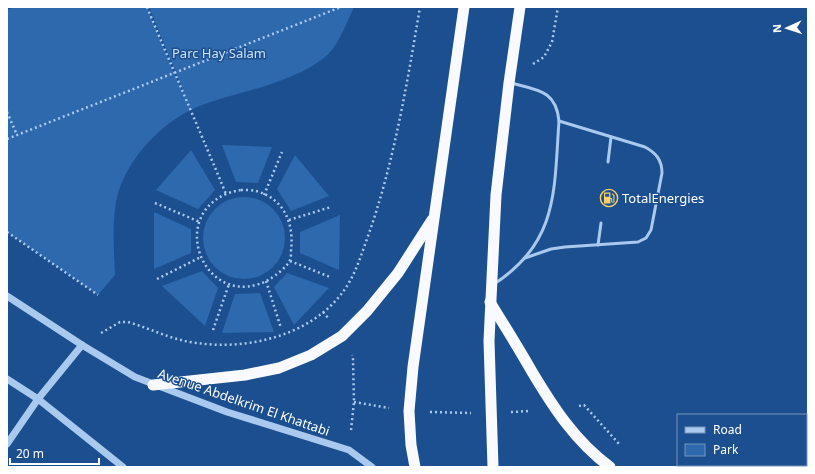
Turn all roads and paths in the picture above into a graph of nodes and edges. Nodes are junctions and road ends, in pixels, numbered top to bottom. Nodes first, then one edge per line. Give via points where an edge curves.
1 (147, 7) edge
2 (341, 7) edge
3 (420, 7) edge
4 (464, 7) edge
5 (520, 7) edge
6 (558, 7) edge
7 (174, 72) junction
8 (510, 78) junction
9 (7, 112) edge
10 (559, 121) junction
11 (17, 135) junction
12 (611, 137) junction
13 (7, 139) edge
14 (282, 152) dead end
15 (608, 162) dead end
16 (226, 194) junction
17 (264, 195) junction
18 (155, 203) dead end
19 (331, 207) dead end
20 (435, 216) junction
21 (289, 220) junction
22 (200, 222) junction
23 (601, 223) dead end
24 (7, 232) edge
25 (598, 245) junction
26 (201, 257) junction
27 (525, 258) junction
28 (290, 261) junction
29 (330, 278) dead end
30 (157, 279) dead end
31 (266, 281) junction
32 (229, 284) junction
33 (491, 286) junction
34 (98, 295) dead end
35 (7, 296) edge
36 (490, 302) junction
37 (323, 312) junction
38 (282, 328) dead end
39 (213, 330) dead end
40 (342, 336) junction
41 (82, 345) junction
42 (7, 379) edge
43 (154, 385) junction
44 (38, 399) junction
45 (7, 444) edge
46 (349, 450) junction
47 (124, 467) edge
48 (372, 467) edge
49 (415, 467) edge
50 (493, 467) edge
51 (610, 467) edge

1 - 7 path
2 - 7 path
3 - 37 path via 401,109 378,208 355,274 338,298
4 - 20 highway
5 - 8 highway
6 - 8 path via 552,42 544,57
7 - 11 path
7 - 16 path
8 - 10 lane via 546,94 553,100 558,110
8 - 33 highway via 496,195
9 - 11 path
10 - 12 lane
10 - 27 lane via 553,198 538,240
11 - 13 path
12 - 15 lane
12 - 25 lane via 651,150 660,160 662,173 652,230 646,238 634,243
14 - 17 path
16 - 17 path via 241,190 256,191
16 - 22 path via 212,202
17 - 21 path via 282,207
18 - 22 path
19 - 21 path
20 - 40 highway via 398,273 367,312
20 - 49 highway via 412,366 409,411
21 - 28 path via 292,235
22 - 26 path via 197,248
23 - 25 lane
24 - 34 path
25 - 27 lane via 551,248
26 - 30 path
26 - 32 path via 214,276
27 - 33 lane via 510,274
28 - 29 path
28 - 31 path
31 - 32 path via 245,286
31 - 38 path
32 - 39 path
33 - 36 highway
35 - 41 street, Avenue Abdelkrim El Khattabi
36 - 50 highway
36 - 51 highway via 555,409 574,434
37 - 40 path
37 - 41 path via 288,333 248,343 197,344 176,340 128,322 120,322
40 - 43 highway via 311,355 279,368 245,375
40 - 46 path via 353,358 354,402
41 - 43 street, Avenue Abdelkrim El Khattabi
41 - 44 street
42 - 44 street
43 - 46 street, Avenue Abdelkrim El Khattabi via 227,412
44 - 45 street
44 - 47 street
46 - 48 street, Avenue Abdelkrim El Khattabi

